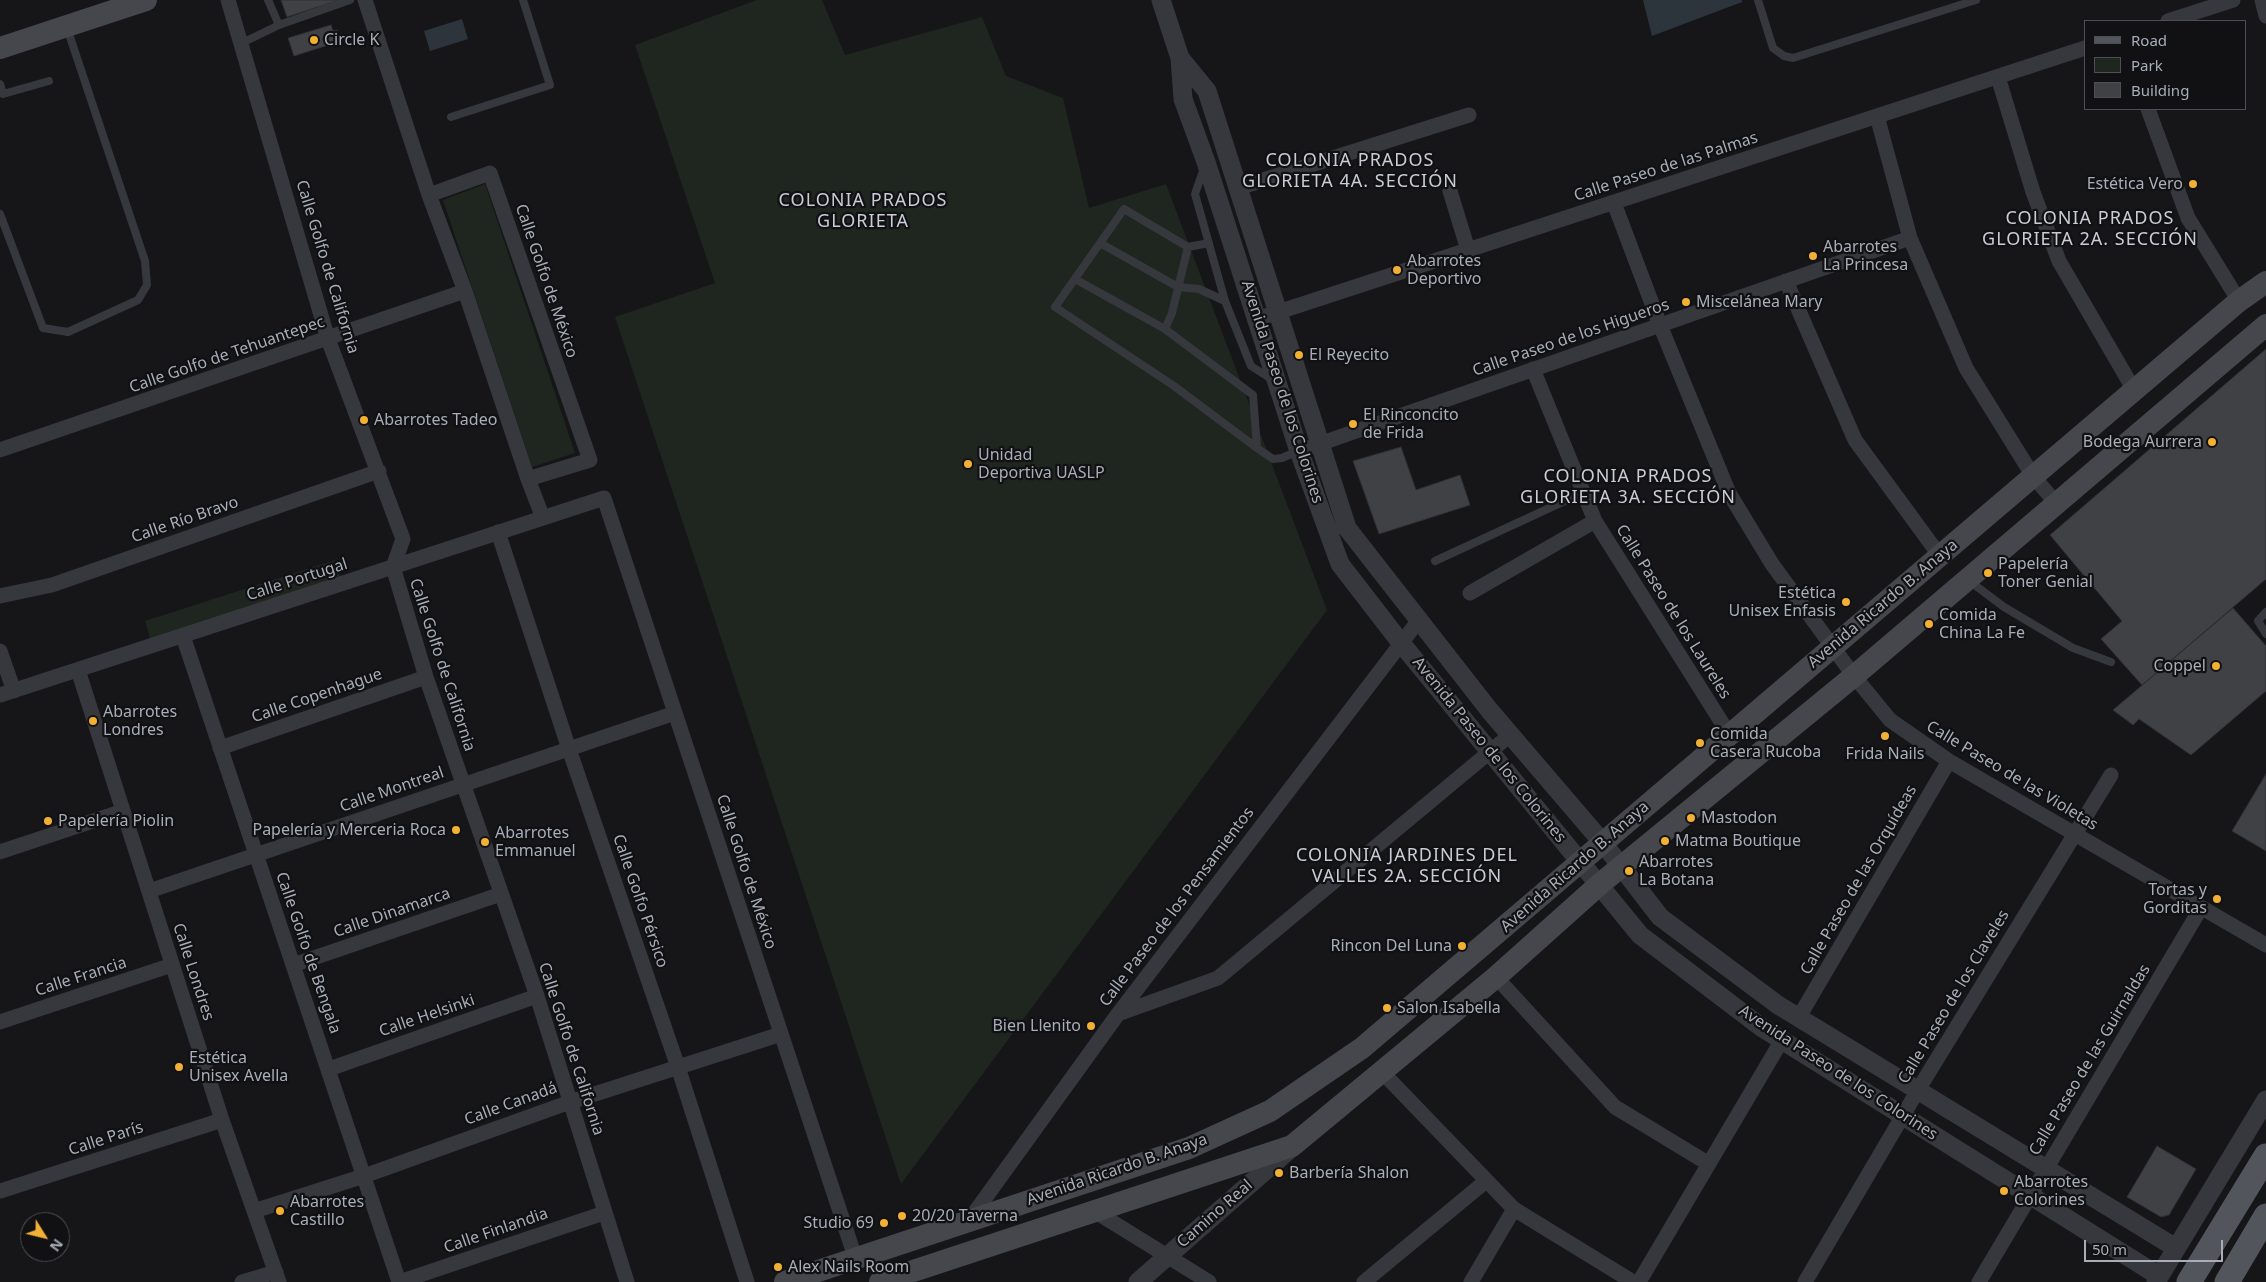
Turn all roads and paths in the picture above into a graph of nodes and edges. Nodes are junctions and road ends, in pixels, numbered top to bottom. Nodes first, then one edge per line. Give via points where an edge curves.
1 (146, 0) edge
2 (228, 0) edge
3 (268, 0) edge
4 (350, 0) edge
5 (365, 0) edge
6 (524, 0) edge
7 (1161, 0) edge
8 (1758, 0) edge
9 (1976, 0) edge
10 (2233, 0) edge
11 (2262, 0) edge
12 (2266, 16) edge
13 (2171, 20) edge
14 (279, 25) junction
15 (66, 26) junction
16 (242, 43) junction
17 (0, 48) edge
18 (2084, 48) edge
19 (1180, 58) junction
20 (1998, 77) junction
21 (49, 82) dead end
22 (0, 84) edge
23 (1207, 91) junction
24 (1184, 99) junction
25 (2148, 110) edge
26 (1469, 115) dead end
27 (1877, 116) junction
28 (451, 117) dead end
29 (1217, 124) junction
30 (1196, 131) junction
31 (1206, 162) junction
32 (1238, 188) junction
33 (1450, 190) dead end
34 (429, 195) junction
35 (1614, 202) junction
36 (0, 214) edge
37 (1910, 238) junction
38 (1100, 243) junction
39 (1209, 243) junction
40 (1188, 247) junction
41 (1468, 250) junction
42 (1074, 279) junction
43 (1786, 281) junction
44 (2266, 282) edge
45 (1178, 287) junction
46 (465, 291) junction
47 (1225, 301) junction
48 (2239, 301) junction
49 (1279, 312) junction
50 (1257, 319) junction
51 (1660, 325) junction
52 (2266, 325) edge
53 (1165, 329) junction
54 (328, 339) junction
55 (1532, 369) junction
56 (1276, 382) junction
57 (2134, 390) junction
58 (1320, 444) junction
59 (1257, 448) junction
60 (0, 450) edge
61 (1299, 451) junction
62 (379, 471) junction
63 (2033, 476) junction
64 (528, 479) junction
65 (1582, 493) junction
66 (604, 498) joint
67 (2056, 504) junction
68 (543, 518) junction
69 (1595, 521) junction
70 (498, 532) junction
71 (1940, 556) junction
72 (1435, 561) dead end
73 (393, 567) junction
74 (1967, 579) junction
75 (1470, 593) dead end
76 (0, 596) edge
77 (2266, 612) edge
78 (1419, 620) junction
79 (2266, 634) edge
80 (183, 636) junction
81 (1401, 643) junction
82 (1833, 647) junction
83 (0, 651) edge
84 (2111, 662) dead end
85 (78, 670) junction
86 (1854, 676) junction
87 (426, 677) junction
88 (7, 693) edge
89 (675, 713) junction
90 (1729, 734) junction
91 (1510, 735) junction
92 (220, 748) junction
93 (569, 749) junction
94 (1489, 752) junction
95 (1949, 761) junction
96 (2111, 775) dead end
97 (464, 785) junction
98 (123, 811) junction
99 (2074, 834) junction
100 (1602, 843) junction
101 (0, 852) edge
102 (256, 855) junction
103 (1580, 862) junction
104 (1620, 867) junction
105 (1600, 884) junction
106 (149, 891) junction
107 (501, 894) junction
108 (2201, 908) junction
109 (2266, 945) edge
110 (172, 965) junction
111 (293, 965) junction
112 (1496, 977) junction
113 (537, 996) junction
114 (1118, 1014) junction
115 (1799, 1017) junction
116 (0, 1022) edge
117 (781, 1034) junction
118 (1782, 1040) junction
119 (678, 1067) junction
120 (329, 1068) junction
121 (1383, 1072) junction
122 (1918, 1090) junction
123 (2266, 1100) edge
124 (570, 1102) junction
125 (1903, 1116) junction
126 (222, 1120) junction
127 (1292, 1146) junction
128 (2266, 1156) edge
129 (1709, 1164) junction
130 (2046, 1169) junction
131 (364, 1176) junction
132 (1486, 1181) junction
133 (0, 1191) edge
134 (2031, 1195) junction
135 (1514, 1209) junction
136 (254, 1211) junction
137 (1096, 1212) junction
138 (604, 1213) junction
139 (2266, 1216) edge
140 (970, 1219) junction
141 (2176, 1248) junction
142 (1167, 1256) junction
143 (855, 1257) junction
144 (277, 1277) edge
145 (2157, 1279) edge
146 (242, 1282) edge
147 (399, 1282) edge
148 (627, 1282) edge
149 (747, 1282) edge
150 (786, 1282) edge
151 (880, 1282) edge
152 (1138, 1282) edge
153 (1209, 1282) edge
154 (1364, 1282) edge
155 (1471, 1282) edge
156 (1633, 1282) edge
157 (1639, 1282) edge
158 (1805, 1282) edge
159 (1978, 1282) edge
160 (2190, 1282) edge
161 (2227, 1282) edge

1 - 15 main road
2 - 16 street, Calle Golfo de California
3 - 14 lane
4 - 14 lane
5 - 34 street
6 - 28 lane via 550,85
7 - 19 street, Avenida Paseo de los Colorines
8 - 9 lane via 1773,48 1793,58
10 - 13 street
11 - 12 street
14 - 16 lane
15 - 17 main road
15 - 36 lane via 145,261 147,285 138,300 68,332 43,328
16 - 54 street, Calle Golfo de California
18 - 20 street, Calle Paseo de las Palmas
19 - 23 street, Avenida Paseo de los Colorines
19 - 24 street, Avenida Paseo de los Colorines
20 - 27 street, Calle Paseo de las Palmas
20 - 57 street via 2033,192 2059,261
21 - 22 lane via 3,94
23 - 24 street
23 - 29 street, Avenida Paseo de los Colorines
24 - 30 street, Avenida Paseo de los Colorines
25 - 48 street via 2188,218
26 - 32 street
27 - 35 street, Calle Paseo de las Palmas
27 - 37 street
29 - 30 street
29 - 32 street, Avenida Paseo de los Colorines
30 - 31 street, Avenida Paseo de los Colorines
31 - 39 lane via 1196,194
31 - 50 street, Avenida Paseo de los Colorines
32 - 49 street, Avenida Paseo de los Colorines
33 - 41 street
34 - 46 street
34 - 64 street, Calle Golfo de México via 490,173 590,460
35 - 41 street, Calle Paseo de las Palmas
35 - 51 street, Calle Paseo de las Violetas
37 - 43 street, Calle Paseo de los Higueros
37 - 63 street via 1966,368
38 - 40 lane via 1124,209
38 - 42 lane
38 - 45 lane
39 - 40 lane
39 - 47 lane
40 - 45 lane
41 - 49 street, Calle Paseo de las Palmas
42 - 53 lane
42 - 59 lane via 1055,307 1174,386
43 - 51 street, Calle Paseo de los Higueros
43 - 71 street via 1855,440
44 - 48 main road, Avenida Ricardo B. Anaya
45 - 47 lane via 1199,289
45 - 53 lane
46 - 54 street, Calle Golfo de Tehuantepec
46 - 64 street
47 - 56 lane via 1251,366
48 - 57 main road, Avenida Ricardo B. Anaya
49 - 50 street, Calle Paseo de las Palmas
49 - 58 street, Avenida Paseo de los Colorines
50 - 56 street, Avenida Paseo de los Colorines
51 - 55 street, Calle Paseo de los Higueros
51 - 82 street, Calle Paseo de las Violetas via 1729,493 1772,564
52 - 67 main road, Avenida Ricardo B. Anaya
53 - 59 lane via 1253,395
54 - 60 street, Calle Golfo de Tehuantepec
54 - 62 street, Calle Golfo de California
55 - 58 street, Calle Paseo de los Higueros
55 - 65 street, Calle Paseo de los Laureles
56 - 61 street, Avenida Paseo de los Colorines
57 - 63 main road, Avenida Ricardo B. Anaya
58 - 61 street, Calle Paseo de los Higueros
58 - 78 street, Avenida Paseo de los Colorines via 1347,528
59 - 61 lane via 1274,459
61 - 81 street, Avenida Paseo de los Colorines via 1340,564
62 - 73 street, Calle Golfo de California via 402,540
62 - 76 street, Calle Río Bravo via 52,585
63 - 67 street
63 - 71 main road, Avenida Ricardo B. Anaya
64 - 68 street
65 - 69 street, Calle Paseo de los Laureles
65 - 72 lane
66 - 68 street, Calle Portugal
66 - 89 street, Calle Golfo de México
67 - 74 main road, Avenida Ricardo B. Anaya
68 - 70 street, Calle Portugal
69 - 75 street
69 - 90 street, Calle Paseo de los Laureles
70 - 73 street, Calle Portugal
70 - 93 street, Calle Golfo Pérsico
71 - 82 main road, Avenida Ricardo B. Anaya
73 - 80 street, Calle Portugal
73 - 87 street, Calle Golfo de California
74 - 84 lane via 2004,607 2073,648
74 - 86 main road, Avenida Ricardo B. Anaya
77 - 79 lane via 2258,621
78 - 81 street, Calle Paseo de los Pensamientos
78 - 91 street, Avenida Paseo de los Colorines
80 - 85 street, Calle Portugal
80 - 92 street, Calle Golfo de Bengala
81 - 94 street, Avenida Paseo de los Colorines
81 - 114 street, Calle Paseo de los Pensamientos
82 - 86 street, Calle Paseo de las Violetas
82 - 90 main road, Avenida Ricardo B. Anaya
83 - 88 street
85 - 88 street, Calle Portugal
85 - 98 street, Calle Londres
86 - 95 street, Calle Paseo de las Violetas via 1890,720
86 - 104 main road, Avenida Ricardo B. Anaya
87 - 92 street, Calle Copenhague
87 - 97 street, Calle Golfo de California
89 - 93 street, Calle Montreal
89 - 117 street, Calle Golfo de México
90 - 100 main road, Avenida Ricardo B. Anaya
91 - 94 street
91 - 100 street, Avenida Paseo de los Colorines
92 - 102 street, Calle Golfo de Bengala
93 - 97 street, Calle Montreal
93 - 119 street, Calle Golfo Pérsico
94 - 103 street, Avenida Paseo de los Colorines
94 - 114 street via 1218,978
95 - 99 street, Calle Paseo de las Violetas
95 - 115 street, Calle Paseo de las Orquídeas
96 - 99 street, Calle Paseo de los Claveles
97 - 102 street, Calle Montreal
97 - 107 street, Calle Golfo de California
98 - 101 street
98 - 106 street, Calle Londres
99 - 108 street, Calle Paseo de las Violetas
99 - 122 street, Calle Paseo de los Claveles
100 - 103 main road, Avenida Ricardo B. Anaya
100 - 104 street, Avenida Paseo de los Colorines
102 - 106 street, Calle Montreal
102 - 111 street, Calle Golfo de Bengala
103 - 105 street, Avenida Paseo de los Colorines
103 - 140 main road, Avenida Ricardo B. Anaya via 1362,1048 1270,1111 1189,1148
104 - 105 main road, Avenida Ricardo B. Anaya
104 - 115 street, Avenida Paseo de los Colorines via 1660,917
105 - 112 main road, Avenida Ricardo B. Anaya
105 - 118 street, Avenida Paseo de los Colorines via 1640,935
106 - 110 street, Calle Londres
107 - 111 street, Calle Dinamarca
107 - 113 street, Calle Golfo de California
108 - 109 street, Calle Paseo de las Violetas
108 - 130 street, Calle Paseo de las Guirnaldas
110 - 116 street, Calle Francia
110 - 126 street, Calle Londres
111 - 120 street, Calle Golfo de Bengala
112 - 121 main road, Avenida Ricardo B. Anaya
112 - 129 street via 1615,1108
113 - 120 street, Calle Helsinki
113 - 124 street, Calle Golfo de California
114 - 140 street, Calle Paseo de los Pensamientos
115 - 122 street, Avenida Paseo de los Colorines
117 - 119 street, Calle Canadá
117 - 143 street, Calle Golfo de México
118 - 125 street, Avenida Paseo de los Colorines
118 - 129 street
119 - 124 street, Calle Canadá
119 - 149 street, Calle Golfo Pérsico
120 - 131 street, Calle Golfo de Bengala
121 - 127 main road, Avenida Ricardo B. Anaya
121 - 132 street
122 - 125 street, Calle Paseo de los Claveles
122 - 130 street, Avenida Paseo de los Colorines
123 - 141 street
124 - 131 street, Calle Canadá
124 - 138 street, Calle Golfo de California
125 - 134 street, Avenida Paseo de los Colorines
125 - 158 street, Calle Paseo de los Claveles
126 - 133 street, Calle París
126 - 136 street, Calle Londres
127 - 137 main road, Avenida Ricardo B. Anaya
127 - 142 street, Camino Real
128 - 160 main road
129 - 157 street
130 - 134 street, Calle Paseo de las Guirnaldas
130 - 141 street, Avenida Paseo de los Colorines
131 - 136 street, Calle Canadá
131 - 147 street, Calle Golfo de Bengala
132 - 135 street
132 - 154 street
134 - 145 street, Avenida Paseo de los Colorines
134 - 159 street, Calle Paseo de las Guirnaldas
135 - 155 street
135 - 156 street
136 - 144 street, Calle Londres
137 - 142 street
137 - 151 main road, Avenida Ricardo B. Anaya
138 - 147 street, Calle Finlandia
138 - 148 street, Calle Golfo de California
139 - 161 main road
140 - 143 main road, Avenida Ricardo B. Anaya
141 - 145 street
142 - 152 street, Camino Real
142 - 153 street
143 - 150 main road, Avenida Ricardo B. Anaya
144 - 146 street

